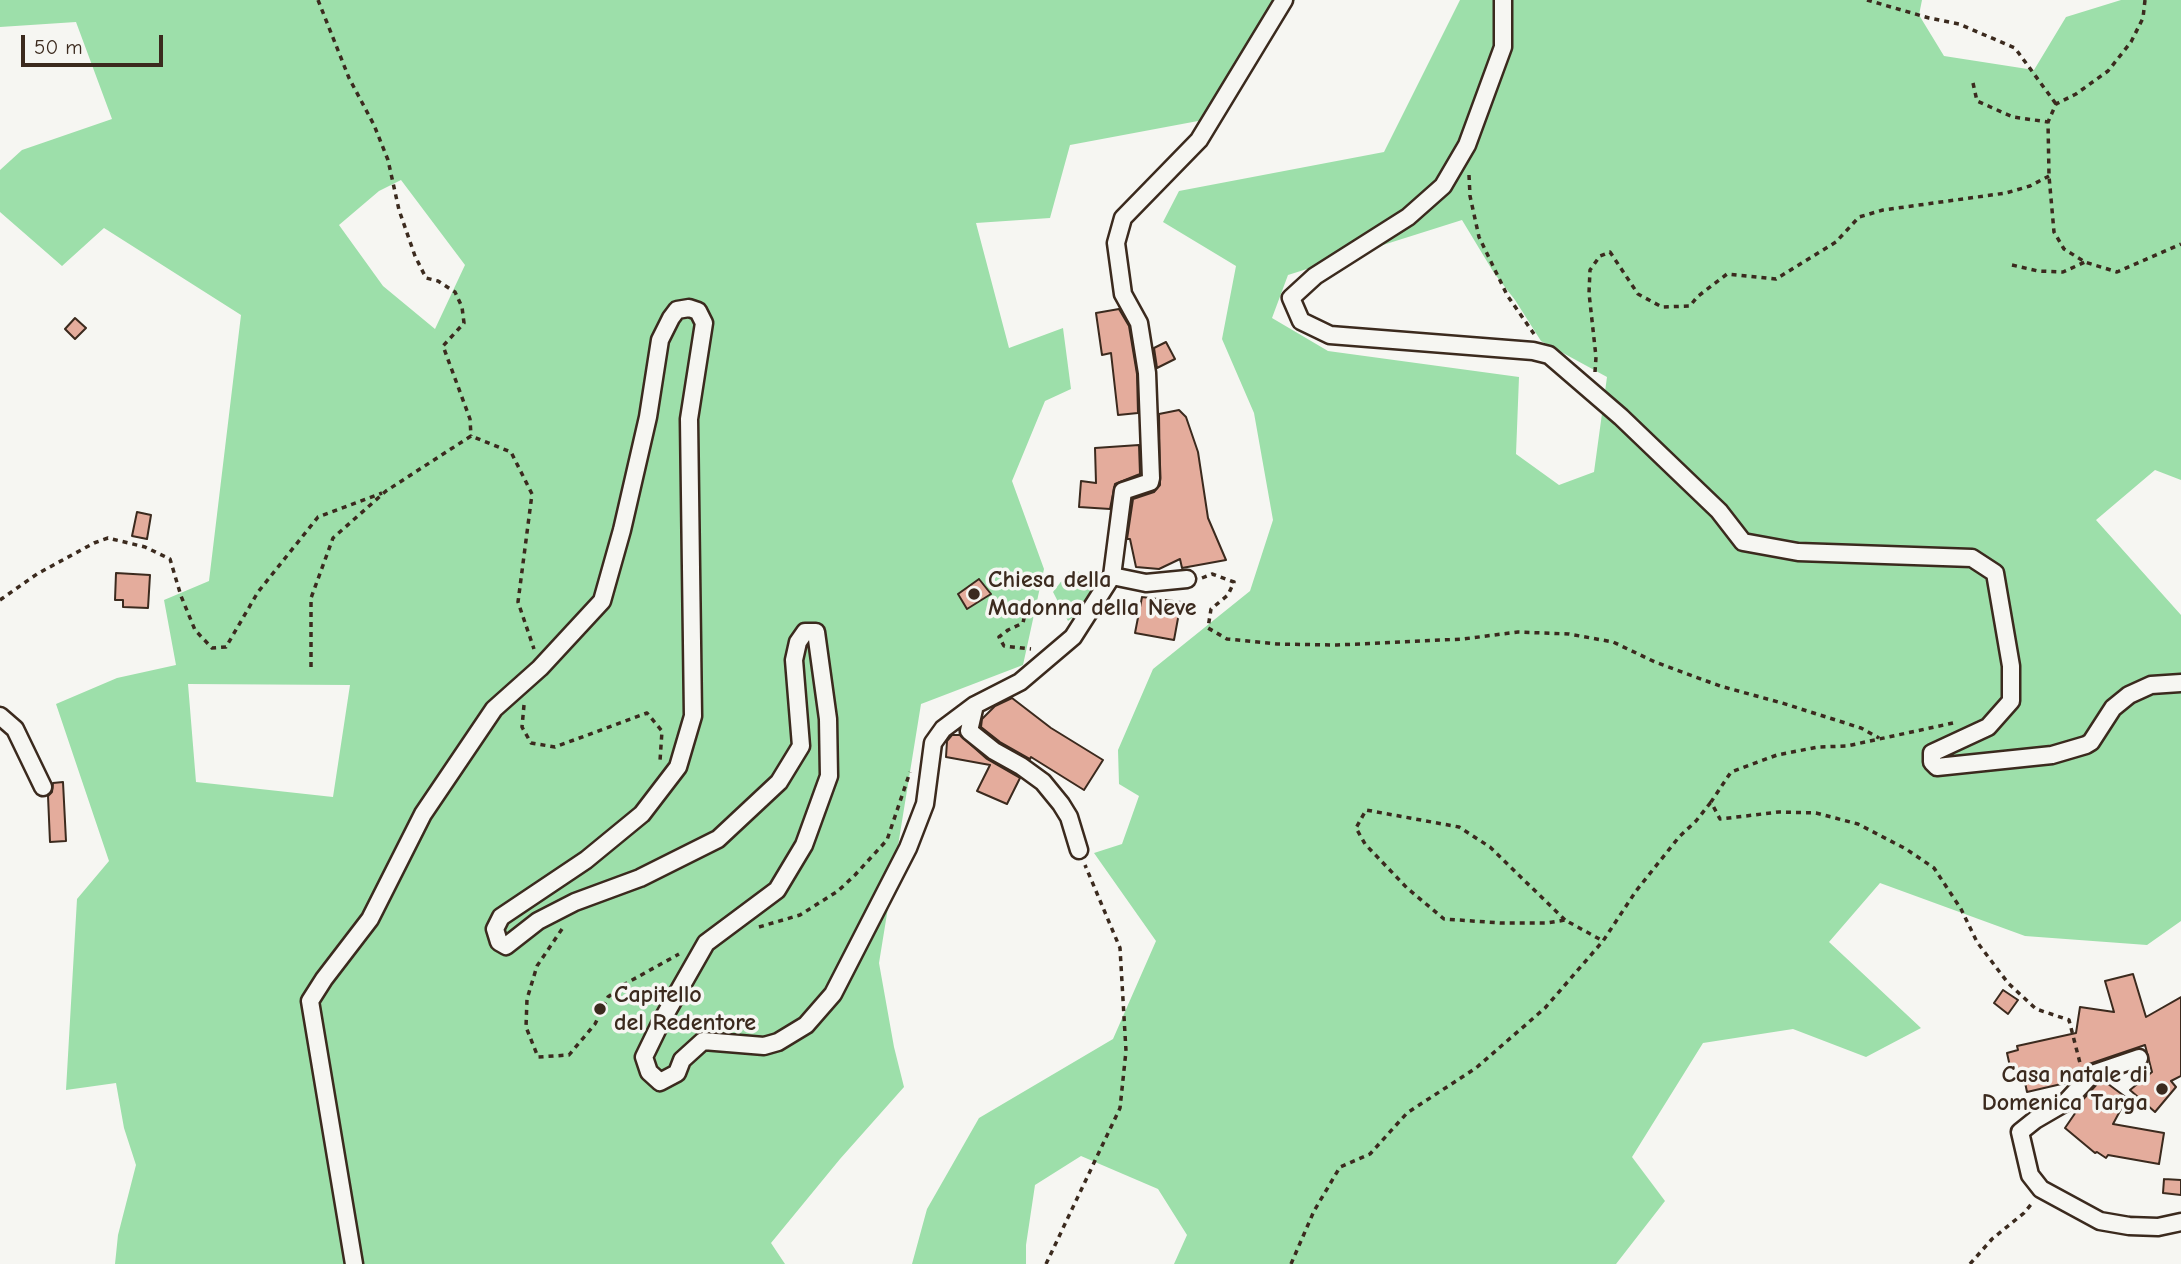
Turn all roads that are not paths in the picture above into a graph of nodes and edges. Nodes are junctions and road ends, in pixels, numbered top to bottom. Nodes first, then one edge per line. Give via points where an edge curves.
1 (1283, 0) edge
2 (1503, 0) edge
3 (1112, 576) junction
4 (1187, 579) road end
5 (2181, 683) edge
6 (975, 705) junction
7 (0, 716) edge
8 (43, 787) dead end
9 (1079, 850) road end
10 (2139, 1058) dead end
11 (2181, 1222) edge
12 (354, 1264) edge

1 - 3 street via 1199,140 1123,218 1116,243 1123,294 1139,323 1145,361 1151,478 1123,491
2 - 5 street via 1503,47 1467,145 1443,186 1408,217 1315,276 1291,298 1300,321 1330,335 1549,355 1719,511 1743,542 1798,552 1972,558 1996,573 2011,666 2011,701 1988,727 1931,753 1937,767 2052,755 2086,745 2113,708 2129,695 2151,685
3 - 4 street via 1146,583
3 - 6 street via 1073,637 1020,682
6 - 9 street via 969,731 1043,782 1069,817
6 - 12 street via 943,729 933,743 925,804 908,848 833,994 806,1025 778,1042 764,1046 703,1041 682,1060 677,1073 660,1082 649,1072 644,1057 706,943 777,890 804,845 829,776 828,719 816,632 806,632 798,642 794,660 802,746 779,782 718,839 640,878 566,906 506,946 499,942 495,929 501,917 586,860 642,814 678,767 694,716 689,419 704,323 698,311 677,310 660,340 648,416 602,601 540,668 494,709 423,814 370,919 310,1001
7 - 8 street via 15,729
10 - 11 street via 2092,1074 2066,1102 2020,1132 2030,1175 2045,1191 2100,1221 2139,1227

